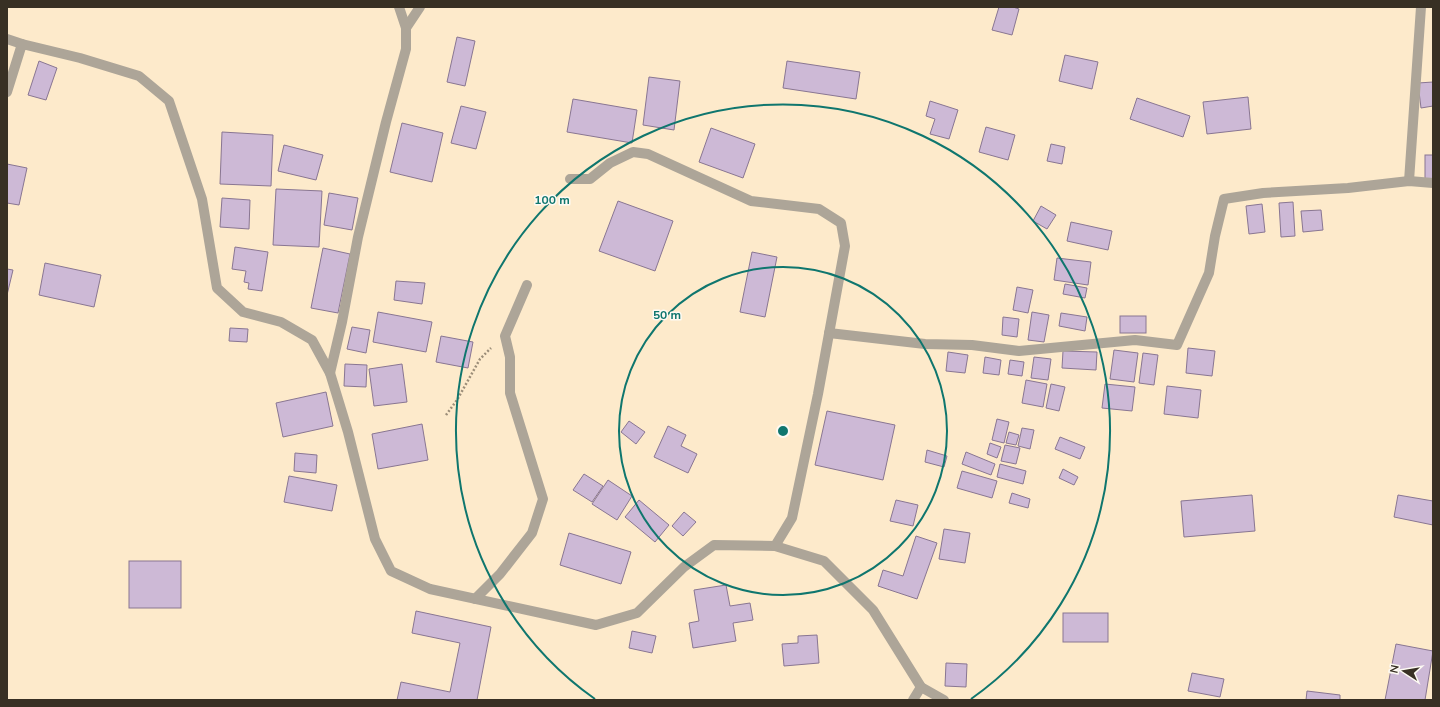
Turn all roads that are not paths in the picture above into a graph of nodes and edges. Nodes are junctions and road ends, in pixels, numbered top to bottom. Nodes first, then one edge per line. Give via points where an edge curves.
1 (398, 7) edge
2 (420, 7) edge
3 (1421, 7) edge
4 (406, 28) junction
5 (7, 39) edge
6 (22, 44) junction
7 (7, 92) edge
8 (570, 179) dead end
9 (1410, 181) junction
10 (1433, 183) edge
11 (526, 285) dead end
12 (829, 333) junction
13 (330, 373) junction
14 (775, 546) junction
15 (475, 599) junction
16 (921, 687) junction
17 (913, 700) edge
18 (944, 700) edge

1 - 4 street
2 - 4 street
3 - 9 street
4 - 13 street via 406,49 358,237
5 - 6 street
6 - 7 street
6 - 13 street via 139,76 169,101 202,200 217,288 244,312 281,322 312,340
8 - 12 street via 590,179 610,163 633,152 648,154 750,201 819,209 842,223 846,246
9 - 10 street
9 - 12 street via 1263,193 1224,199 1208,274 1177,345 1135,340 1019,352 972,345 925,344
11 - 15 street via 505,336 510,357 510,393 543,500 532,533 500,574
12 - 14 street via 792,518
13 - 15 street via 375,539 391,571 430,589
14 - 15 street via 714,545 684,567 637,613 596,625
14 - 16 street via 824,561 872,610
16 - 17 street
16 - 18 street

